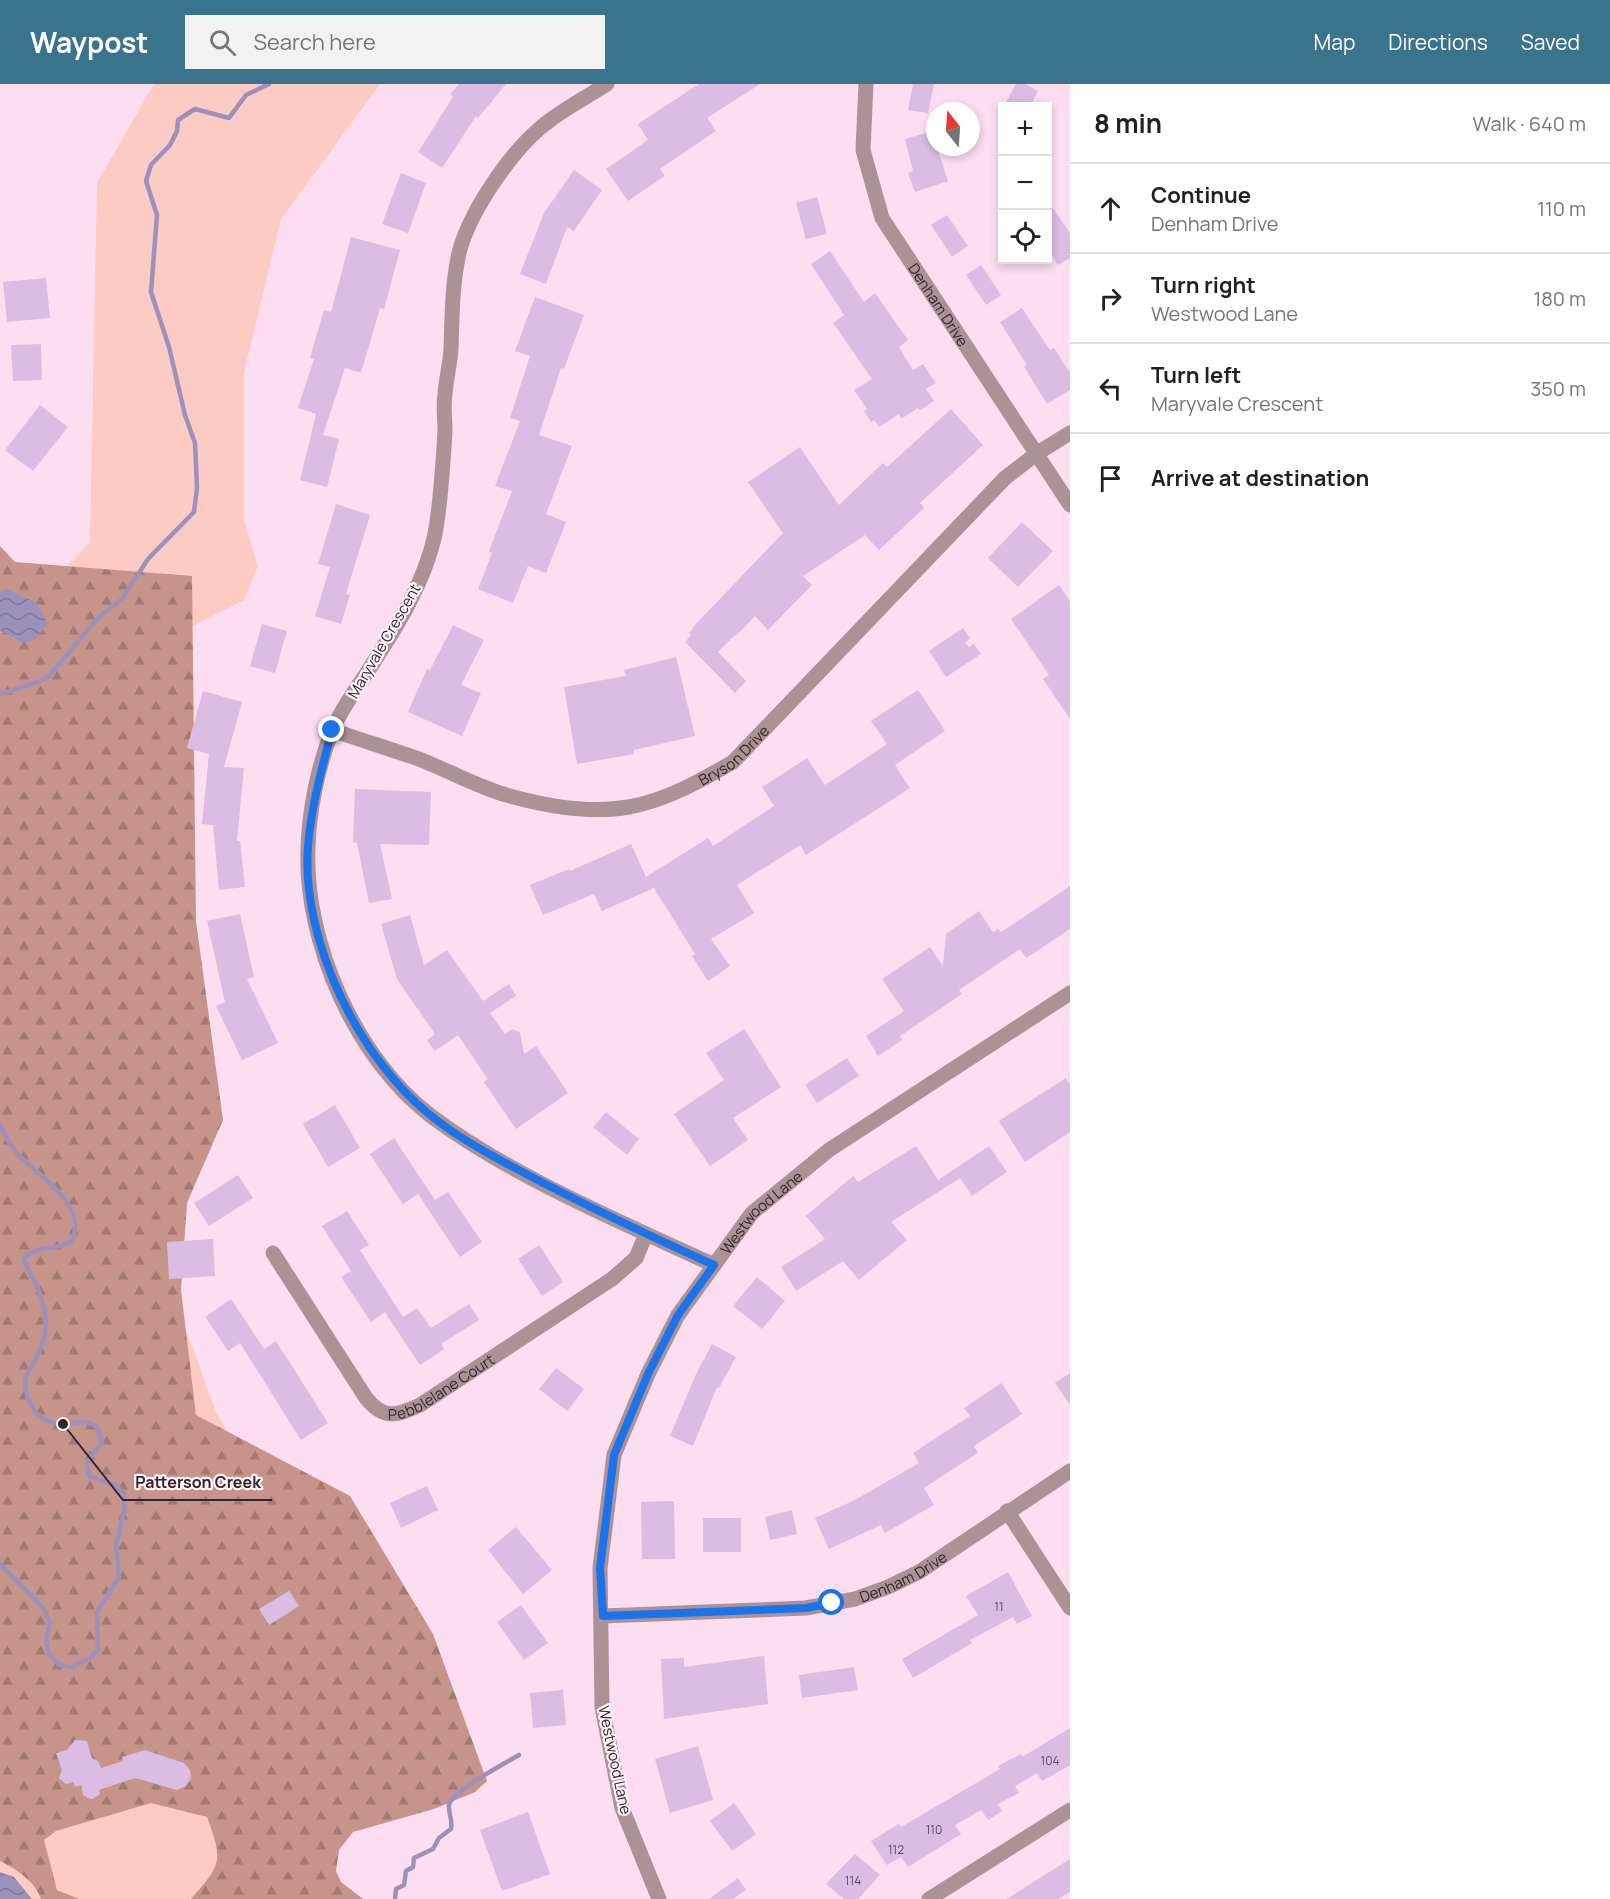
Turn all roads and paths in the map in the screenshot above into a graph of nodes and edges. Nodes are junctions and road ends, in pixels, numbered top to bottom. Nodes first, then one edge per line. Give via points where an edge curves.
1 (607, 84) edge
2 (866, 84) edge
3 (1070, 433) edge
4 (1036, 454) junction
5 (1070, 505) edge
6 (332, 730) junction
7 (1070, 993) edge
8 (646, 1234) junction
9 (273, 1253) dead end
10 (714, 1265) junction
11 (1070, 1471) edge
12 (1007, 1511) junction
13 (1070, 1608) edge
14 (603, 1616) junction
15 (1070, 1810) edge
16 (659, 1899) edge
17 (929, 1899) edge

1 - 6 street, Maryvale Crescent via 553,117 518,150 501,170 469,229 460,251 454,293 432,544 415,590
2 - 4 street, Denham Drive via 863,150 882,218
3 - 4 street, Bryson Drive
4 - 5 street, Denham Drive
4 - 6 street, Bryson Drive via 1005,478 733,762 664,797 605,809 502,794 419,759
6 - 8 street, Maryvale Crescent via 308,847 310,887 330,973 354,1024 404,1092 431,1116 505,1162
7 - 10 street, Westwood Lane via 828,1150 752,1213
8 - 9 street, Pebblelane Court via 636,1258 612,1279 420,1405 389,1414 377,1411 366,1398
8 - 10 street, Maryvale Crescent
10 - 14 street, Westwood Lane via 678,1315 614,1455 600,1568
11 - 12 street, Denham Drive
12 - 13 street
12 - 14 street, Denham Drive via 919,1572 855,1599 806,1608
14 - 16 street, Westwood Lane via 602,1707 622,1808
15 - 17 street

